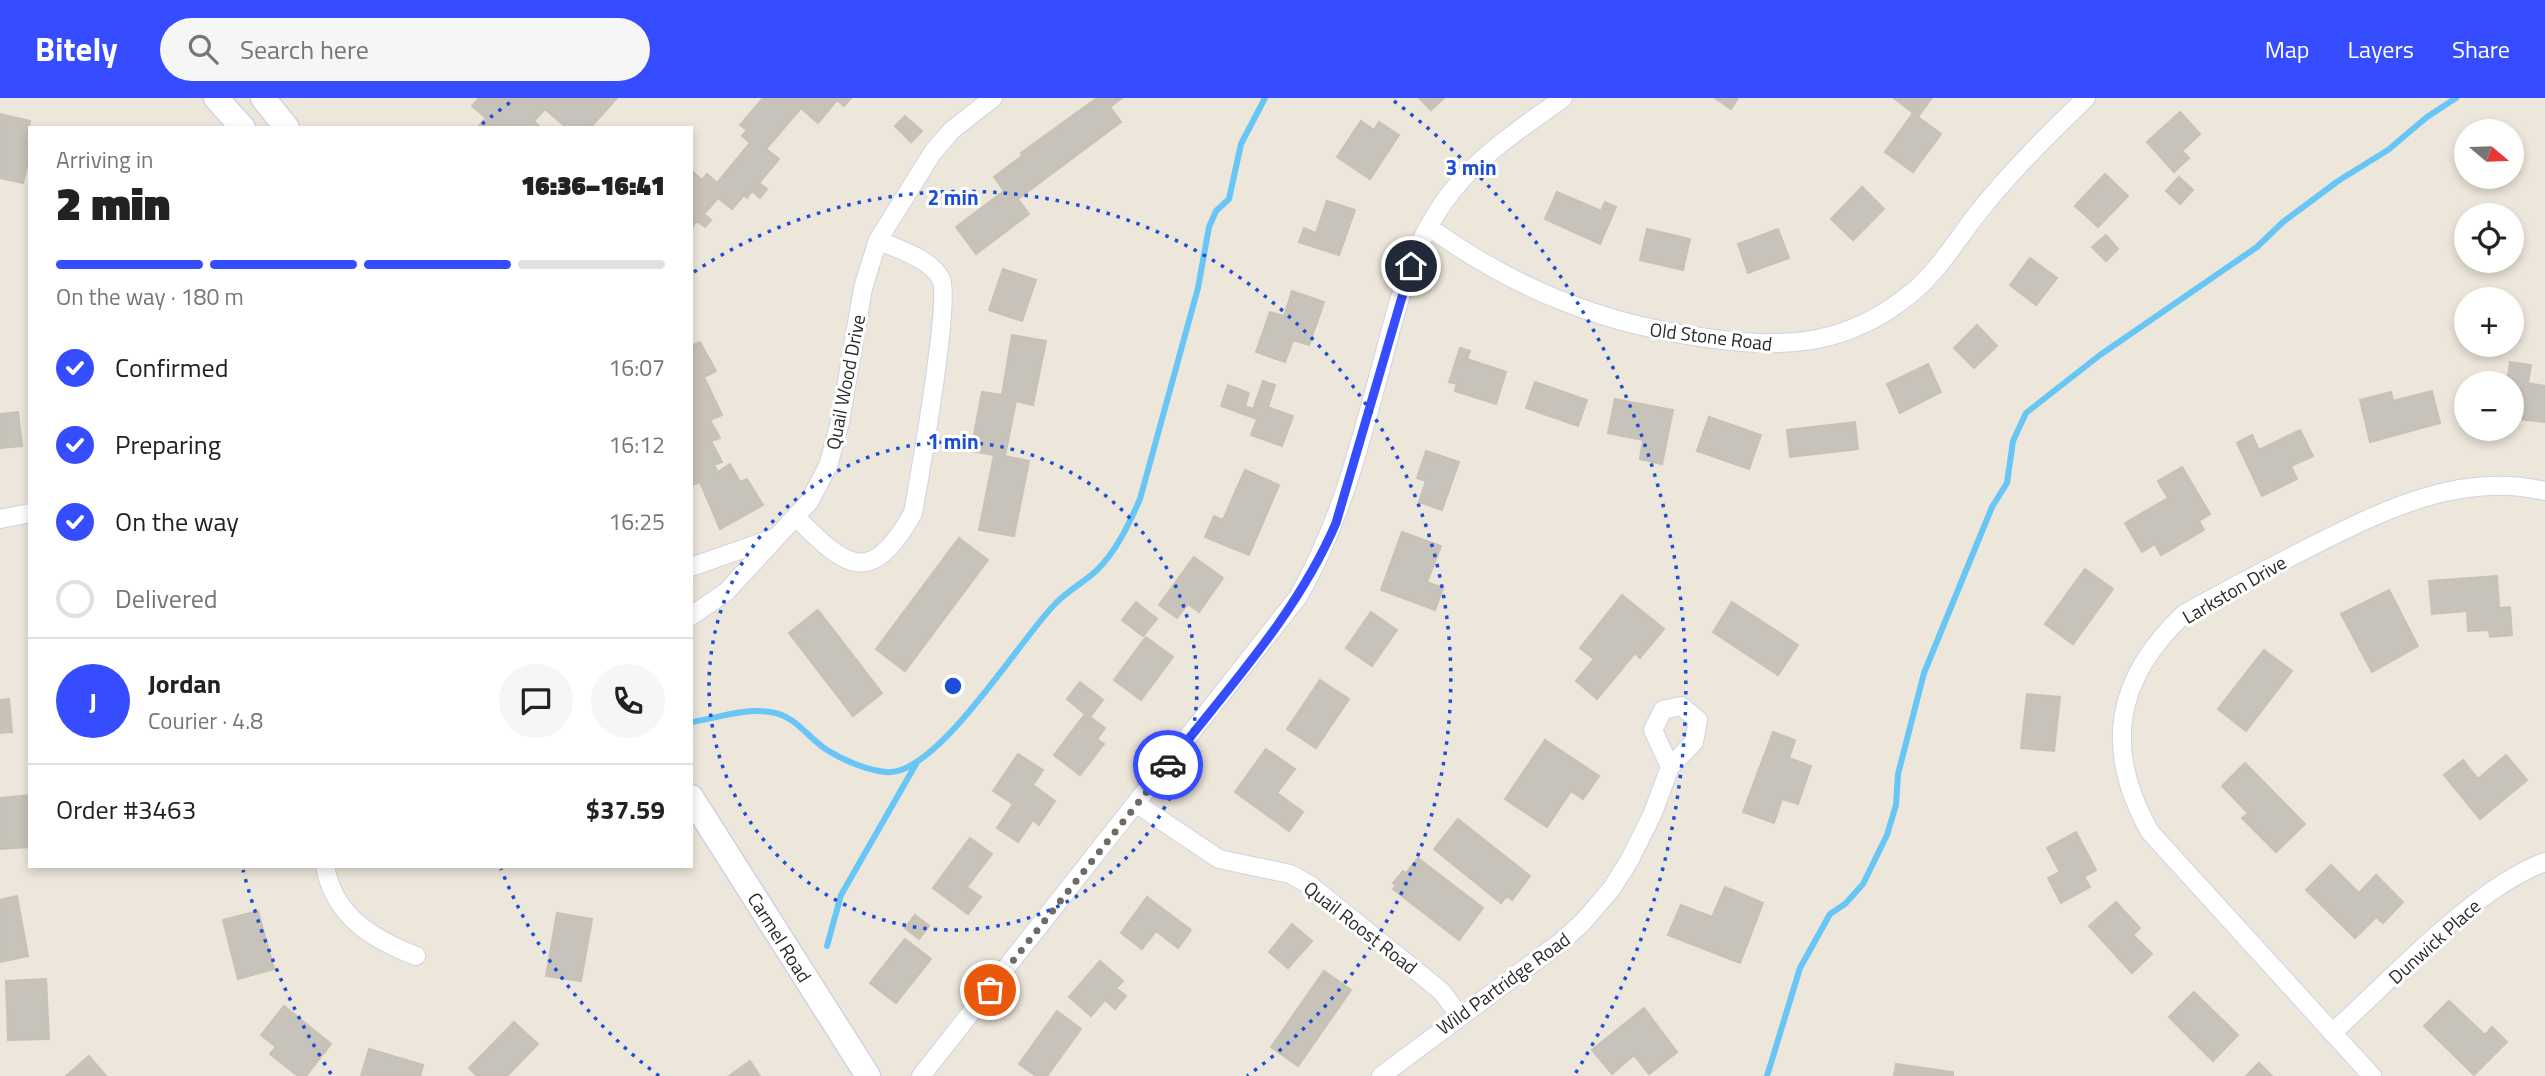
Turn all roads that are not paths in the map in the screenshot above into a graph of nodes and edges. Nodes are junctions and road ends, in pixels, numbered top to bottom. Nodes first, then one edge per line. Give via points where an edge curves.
1 (216, 98) edge
2 (263, 98) edge
3 (993, 98) edge
4 (1563, 98) edge
5 (2086, 98) edge
6 (241, 126) edge
7 (285, 126) edge
8 (1429, 227) junction
9 (878, 240) junction
10 (2545, 491) edge
11 (28, 513) edge
12 (797, 518) junction
13 (0, 519) edge
14 (774, 538) junction
15 (693, 566) edge
16 (693, 615) edge
17 (1670, 767) dead end
18 (693, 800) edge
19 (1137, 804) junction
20 (2545, 862) edge
21 (326, 868) edge
22 (416, 956) dead end
23 (1460, 1016) junction
24 (2332, 1033) junction
25 (868, 1076) edge
26 (921, 1076) edge
27 (1381, 1076) edge
28 (2372, 1076) edge

1 - 6 main road
2 - 7 main road
3 - 9 street, Quail Wood Drive via 952,130 933,152
4 - 8 street via 1476,165
5 - 8 street, Old Stone Road via 2010,174 1916,290 1864,325 1817,341 1755,345 1635,326 1579,310 1509,278
8 - 19 street via 1406,279 1323,554 1298,597
9 - 12 street, Quail Wood Drive via 863,288 831,455
9 - 12 street via 928,264 944,286 913,513 880,556 855,562 841,559
10 - 24 street, Larkston Drive via 2507,486 2465,488 2384,510 2184,614 2160,636 2132,682 2121,733 2123,764 2134,804 2150,832
11 - 13 street
12 - 14 street, Quail Wood Drive
14 - 15 street, Quail Wood Drive
14 - 16 street, Quail Wood Drive via 726,592
17 - 23 street, Wild Partridge Road via 1652,815 1612,888 1561,942
18 - 25 main road, Carmel Road
19 - 23 street, Quail Roost Road via 1212,855 1290,874 1310,885 1441,991
19 - 26 street
20 - 24 street, Dunwick Place via 2504,882 2470,907
21 - 22 street via 338,901 361,929
23 - 27 street, Wild Partridge Road
24 - 28 street, Larkston Drive

